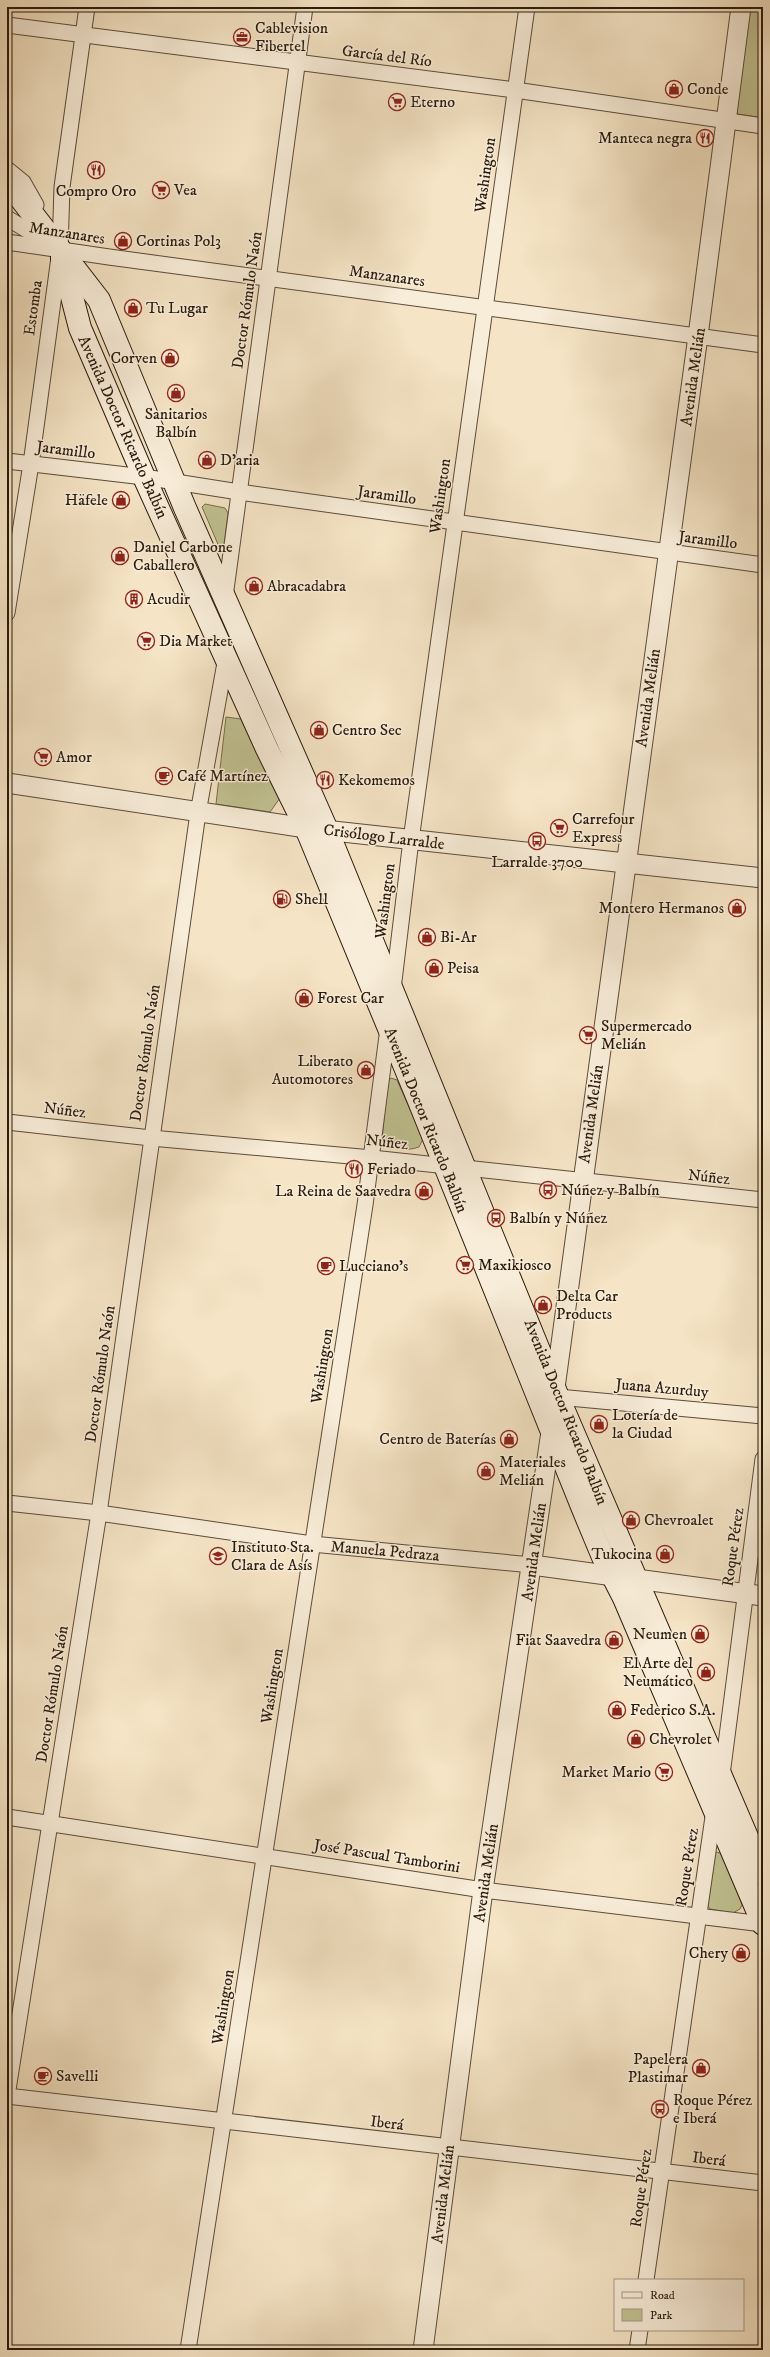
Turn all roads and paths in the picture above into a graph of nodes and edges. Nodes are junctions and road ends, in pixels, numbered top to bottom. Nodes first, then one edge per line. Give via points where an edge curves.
1 (87, 7) edge
2 (305, 7) edge
3 (526, 7) edge
4 (741, 7) edge
5 (7, 25) edge
6 (83, 36) junction
7 (297, 64) junction
8 (515, 90) junction
9 (726, 120) junction
10 (763, 126) edge
11 (7, 169) edge
12 (7, 184) edge
13 (7, 204) edge
14 (7, 218) edge
15 (7, 242) edge
16 (60, 250) junction
17 (269, 278) junction
18 (486, 307) junction
19 (698, 336) junction
20 (763, 345) edge
21 (7, 461) edge
22 (31, 464) junction
23 (144, 477) junction
24 (174, 482) junction
25 (239, 492) junction
26 (455, 523) junction
27 (668, 553) junction
28 (763, 565) edge
29 (225, 598) junction
30 (7, 613) edge
31 (226, 656) junction
32 (7, 782) edge
33 (198, 813) junction
34 (306, 828) junction
35 (328, 830) junction
36 (411, 840) junction
37 (626, 862) junction
38 (763, 878) edge
39 (392, 990) junction
40 (388, 1027) junction
41 (7, 1122) edge
42 (151, 1138) junction
43 (372, 1158) junction
44 (456, 1168) junction
45 (582, 1181) junction
46 (763, 1200) edge
47 (556, 1393) junction
48 (763, 1416) edge
49 (551, 1429) junction
50 (763, 1459) edge
51 (7, 1503) edge
52 (99, 1513) junction
53 (312, 1544) junction
54 (532, 1566) junction
55 (612, 1575) junction
56 (637, 1579) junction
57 (754, 1595) edge
58 (722, 1776) junction
59 (714, 1811) junction
60 (7, 1817) edge
61 (50, 1823) junction
62 (265, 1855) junction
63 (763, 1874) edge
64 (483, 1890) junction
65 (697, 1917) junction
66 (763, 1924) edge
67 (7, 2096) edge
68 (224, 2122) junction
69 (449, 2148) junction
70 (661, 2171) junction
71 (763, 2183) edge
72 (646, 2279) edge
73 (640, 2331) edge
74 (188, 2350) edge
75 (423, 2350) edge
76 (637, 2350) edge

1 - 6 street, Estomba
2 - 7 street, Doctor Rómulo Naón
3 - 8 street, Washington
4 - 9 street, Avenida Melián
5 - 6 street, García del Río
6 - 7 street, García del Río
6 - 16 street, Estomba via 62,187
7 - 8 street, García del Río
7 - 17 street, Doctor Rómulo Naón
8 - 9 street, García del Río
8 - 18 street, Washington
9 - 10 street, García del Río
9 - 19 street, Avenida Melián
11 - 16 street, Avenida Doctor Ricardo Balbín via 23,182
12 - 16 main road
13 - 16 main road
14 - 16 street, Avenida Doctor Ricardo Balbín
15 - 16 street, Manzanares
16 - 17 street, Manzanares
16 - 22 street, Estomba
16 - 23 main road, Avenida Doctor Ricardo Balbín via 80,328
16 - 24 main road, Avenida Doctor Ricardo Balbín via 99,300
17 - 18 street, Manzanares
17 - 25 street, Doctor Rómulo Naón
18 - 19 street, Manzanares
18 - 26 street, Washington
19 - 20 street, Manzanares
19 - 27 street, Avenida Melián
21 - 22 street, Jaramillo
22 - 23 street, Jaramillo
22 - 30 street, Estomba
23 - 24 street, Jaramillo
23 - 31 main road, Avenida Doctor Ricardo Balbín
24 - 25 street, Jaramillo
24 - 29 main road, Avenida Doctor Ricardo Balbín
25 - 26 street, Jaramillo
25 - 29 street, Doctor Rómulo Naón
26 - 27 street, Jaramillo
26 - 36 street, Washington
27 - 28 street, Jaramillo
27 - 37 street, Avenida Melián
29 - 35 main road, Avenida Doctor Ricardo Balbín
31 - 33 street, Doctor Rómulo Naón
31 - 34 main road, Avenida Doctor Ricardo Balbín via 267,749
32 - 33 street, Crisólogo Larralde
33 - 34 street, Crisólogo Larralde
33 - 42 street, Doctor Rómulo Naón
34 - 35 street, Crisólogo Larralde
34 - 40 main road, Avenida Doctor Ricardo Balbín
35 - 36 street, Crisólogo Larralde
35 - 39 main road, Avenida Doctor Ricardo Balbín
36 - 37 street, Crisólogo Larralde
36 - 39 street, Washington
37 - 38 street, Crisólogo Larralde
37 - 45 street, Avenida Melián
39 - 44 main road, Avenida Doctor Ricardo Balbín
40 - 43 street, Washington
40 - 44 main road, Avenida Doctor Ricardo Balbín
41 - 42 street, Núñez
42 - 43 street, Núñez
42 - 52 street, Doctor Rómulo Naón
43 - 44 street, Núñez
43 - 53 street, Washington
44 - 45 street, Núñez
44 - 47 main road, Avenida Doctor Ricardo Balbín
44 - 49 main road, Avenida Doctor Ricardo Balbín
45 - 46 street, Núñez
45 - 47 street, Avenida Melián
47 - 48 street, Juana Azurduy
47 - 49 street, Avenida Melián
47 - 56 main road, Avenida Doctor Ricardo Balbín
49 - 54 street, Avenida Melián
49 - 55 main road, Avenida Doctor Ricardo Balbín
50 - 57 street, Roque Pérez
51 - 52 street, Manuela Pedraza
52 - 53 street, Manuela Pedraza
52 - 61 street, Doctor Rómulo Naón
53 - 54 street, Manuela Pedraza
53 - 62 street, Washington
54 - 55 street, Manuela Pedraza
54 - 64 street, Avenida Melián
55 - 56 street, Manuela Pedraza
55 - 59 main road, Avenida Doctor Ricardo Balbín via 677,1720
56 - 57 street, Manuela Pedraza
56 - 58 main road, Avenida Doctor Ricardo Balbín
57 - 58 street, Roque Pérez
58 - 59 street, Roque Pérez
58 - 63 main road, Avenida Doctor Ricardo Balbín
59 - 65 street, Roque Pérez
59 - 66 main road, Avenida Doctor Ricardo Balbín
60 - 61 street, José Pascual Tamborini
61 - 62 street, José Pascual Tamborini
61 - 67 street, Doctor Rómulo Naón
62 - 64 street, José Pascual Tamborini
62 - 68 street, Washington
64 - 65 street, José Pascual Tamborini
64 - 69 street, Avenida Melián
65 - 66 street, José Pascual Tamborini
65 - 70 street, Roque Pérez
67 - 68 street, Iberá
68 - 69 street, Iberá
68 - 74 street, Washington
69 - 70 street, Iberá
69 - 75 street, Avenida Melián
70 - 71 street, Iberá
70 - 72 street, Roque Pérez
73 - 76 street

